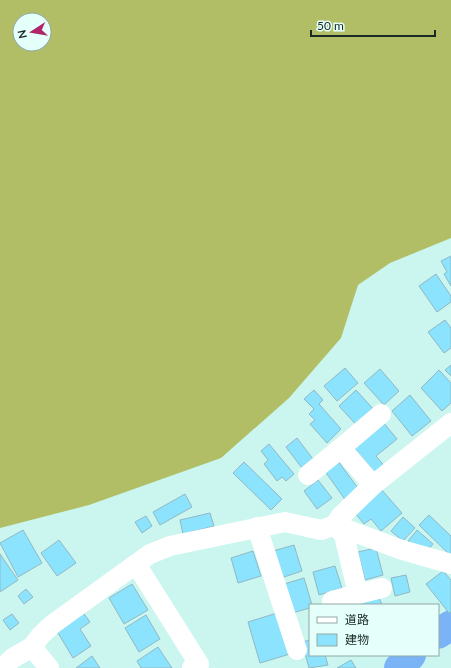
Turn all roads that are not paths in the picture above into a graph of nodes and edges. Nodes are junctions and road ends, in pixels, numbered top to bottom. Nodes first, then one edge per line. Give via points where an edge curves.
1 (381, 414) dead end
2 (451, 423) edge
3 (341, 448) junction
4 (308, 475) dead end
5 (374, 485) junction
6 (335, 525) junction
7 (257, 527) junction
8 (136, 564) junction
9 (451, 564) edge
10 (382, 588) dead end
11 (358, 594) junction
12 (332, 601) dead end
13 (32, 647) junction
14 (297, 650) dead end
15 (2, 668) edge
16 (49, 668) edge
17 (192, 668) edge

1 - 3 street
2 - 5 street
3 - 4 street
3 - 5 street
5 - 6 street via 340,517
6 - 7 street via 321,530 285,522
6 - 9 street via 402,550
6 - 11 street via 344,535
7 - 8 street via 170,546 150,554
7 - 14 street
8 - 13 street via 53,624
8 - 17 street via 198,664
10 - 11 street
11 - 12 street
13 - 15 street
13 - 16 street

